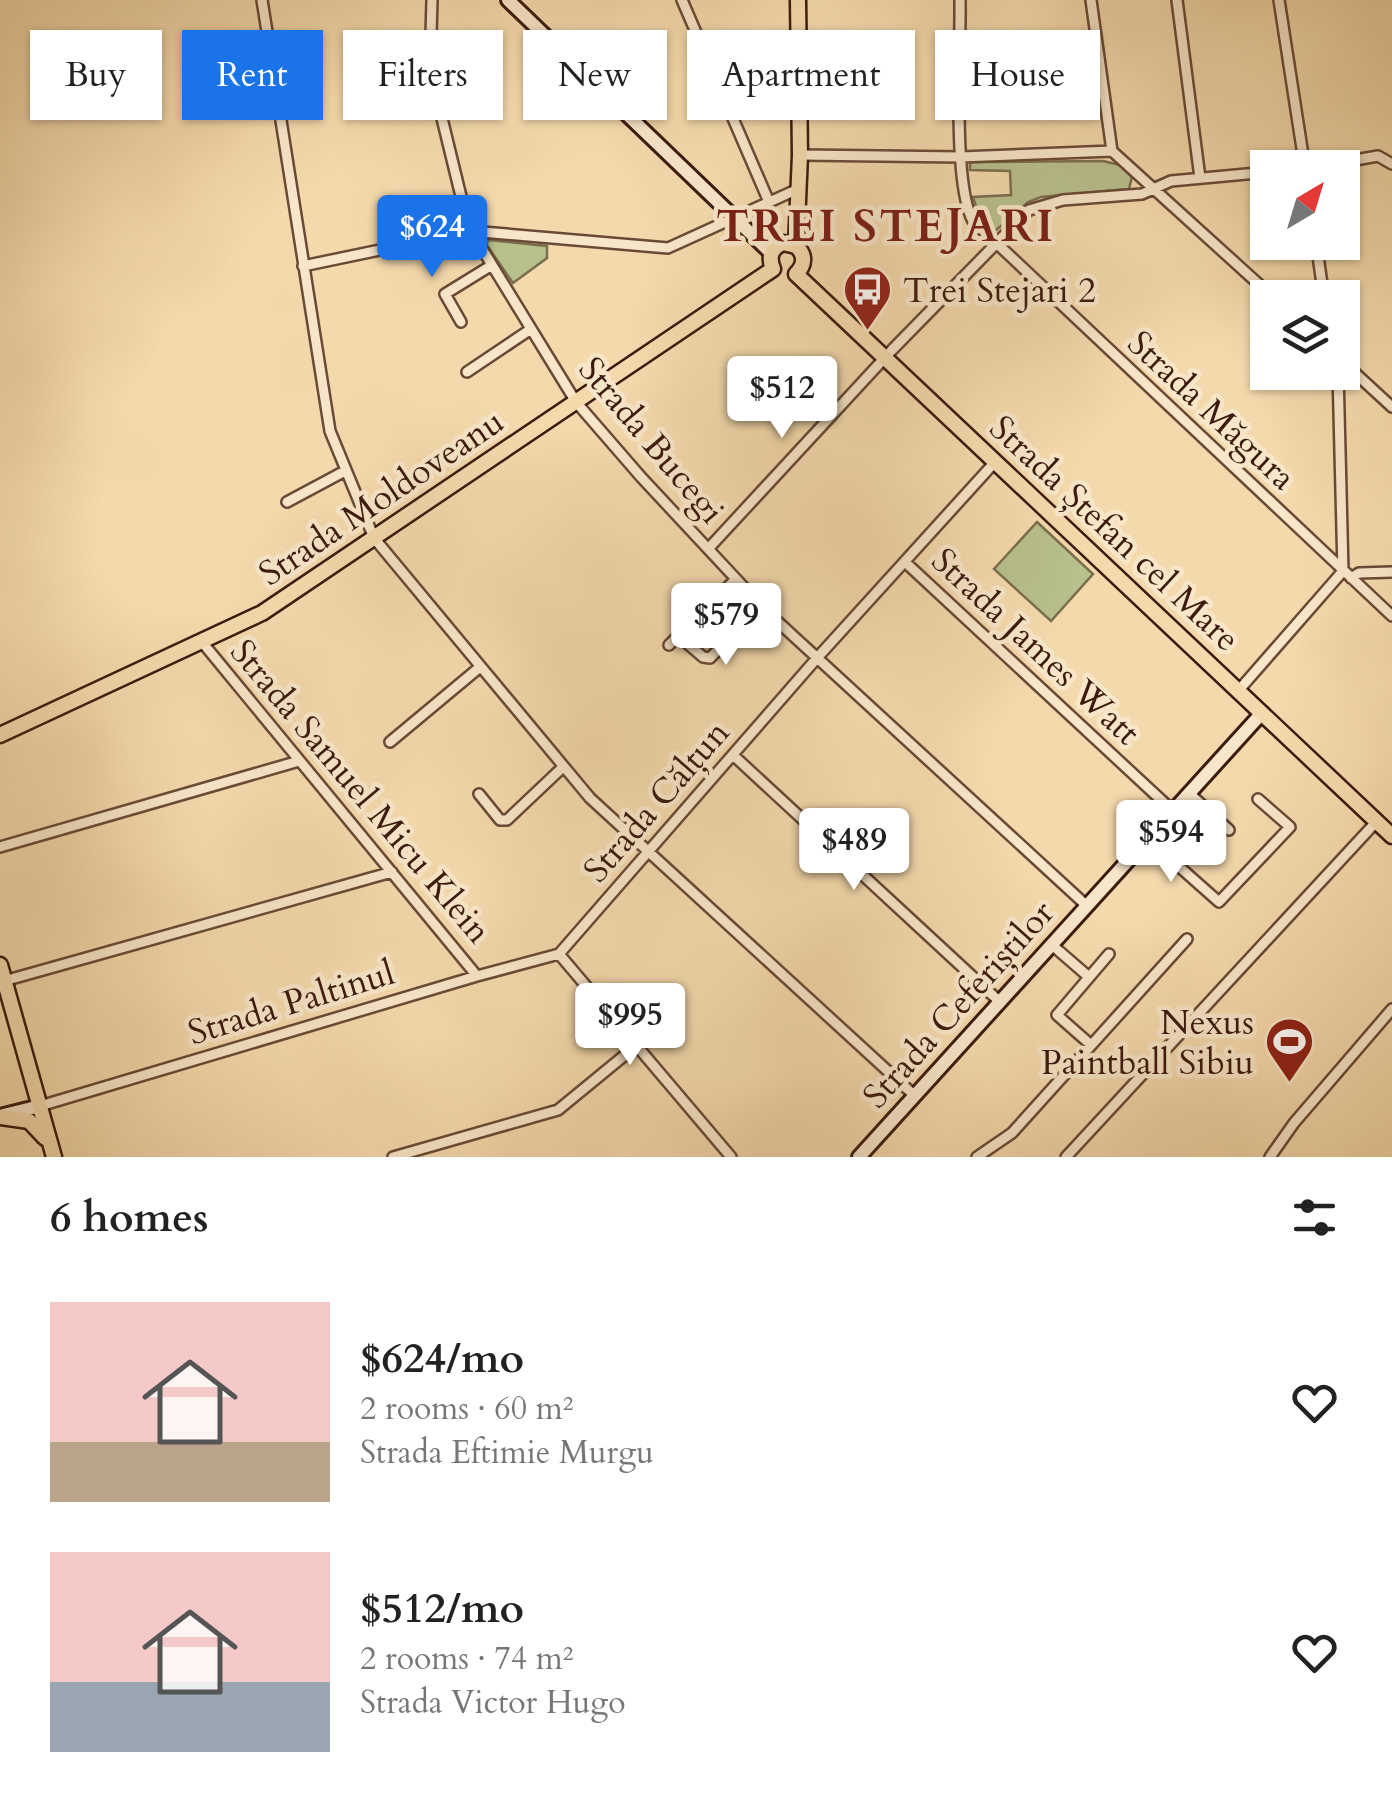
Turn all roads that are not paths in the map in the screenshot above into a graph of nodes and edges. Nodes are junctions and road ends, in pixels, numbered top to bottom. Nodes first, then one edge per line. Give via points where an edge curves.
1 (262, 0) edge
2 (432, 0) edge
3 (508, 0) edge
4 (682, 0) edge
5 (798, 0) edge
6 (960, 0) edge
7 (1091, 0) edge
8 (1177, 0) edge
9 (1279, 0) edge
10 (1304, 150) edge
11 (1112, 151) junction
12 (800, 156) junction
13 (962, 157) junction
14 (1360, 159) edge
15 (1392, 164) edge
16 (1250, 174) edge
17 (1200, 178) junction
18 (800, 188) junction
19 (1156, 188) junction
20 (769, 202) junction
21 (734, 218) junction
22 (472, 231) junction
23 (994, 243) junction
24 (796, 246) junction
25 (771, 253) junction
26 (492, 265) junction
27 (304, 266) junction
28 (773, 269) junction
29 (796, 274) junction
30 (1255, 280) edge
31 (461, 322) dead end
32 (531, 329) junction
33 (884, 358) junction
34 (467, 372) dead end
35 (1360, 378) edge
36 (1339, 390) edge
37 (576, 402) junction
38 (1392, 407) edge
39 (995, 462) junction
40 (346, 471) junction
41 (287, 502) dead end
42 (374, 538) junction
43 (708, 549) junction
44 (905, 562) junction
45 (1392, 572) edge
46 (1347, 574) junction
47 (736, 579) junction
48 (762, 606) junction
49 (1392, 616) edge
50 (681, 638) dead end
51 (202, 642) junction
52 (669, 645) dead end
53 (817, 658) junction
54 (480, 667) junction
55 (1238, 690) junction
56 (1262, 713) junction
57 (0, 735) edge
58 (390, 742) dead end
59 (733, 755) junction
60 (300, 761) junction
61 (563, 767) junction
62 (1189, 793) junction
63 (479, 794) dead end
64 (1258, 799) dead end
65 (1173, 811) junction
66 (1377, 822) junction
67 (1229, 830) dead end
68 (1392, 836) edge
69 (1148, 839) junction
70 (0, 848) edge
71 (649, 851) junction
72 (392, 872) junction
73 (1087, 906) junction
74 (1187, 939) dead end
75 (1052, 945) junction
76 (558, 954) junction
77 (1109, 954) dead end
78 (2, 973) edge
79 (476, 976) junction
80 (1089, 977) junction
81 (1000, 1002) junction
82 (1392, 1009) edge
83 (1092, 1045) junction
84 (636, 1046) junction
85 (914, 1096) junction
86 (40, 1106) junction
87 (0, 1116) edge
88 (53, 1155) edge
89 (393, 1157) edge
90 (730, 1157) edge
91 (859, 1157) edge
92 (977, 1157) edge
93 (1066, 1157) edge
94 (1270, 1157) edge

1 - 27 street
2 - 22 street, Strada Bucegi via 430,69
3 - 21 street
4 - 20 street
5 - 12 main road
6 - 13 street, Strada Măgura
7 - 11 street
8 - 17 street
9 - 10 street
11 - 13 street
11 - 19 street
12 - 13 street
12 - 18 main road
13 - 23 street, Strada Măgura via 967,209
14 - 15 street via 1378,156
16 - 17 street
17 - 19 street
18 - 20 street
18 - 24 main road
19 - 23 street via 1038,206
19 - 30 street
20 - 21 street
21 - 22 street via 668,248
21 - 25 street
22 - 26 street, Strada Bucegi
22 - 27 street
23 - 33 street
23 - 46 street, Strada Măgura
24 - 25 main road via 784,243
24 - 29 main road via 804,263
25 - 28 main road
26 - 31 street via 445,294
26 - 32 street, Strada Bucegi
27 - 40 street via 330,431
28 - 29 main road
28 - 37 main road, Strada Moldoveanu
29 - 33 main road, Strada Ștefan cel Mare
32 - 34 street
32 - 37 street, Strada Bucegi
33 - 39 main road, Strada Ștefan cel Mare
33 - 43 street
35 - 38 street
36 - 46 street
37 - 42 main road, Strada Moldoveanu
37 - 43 street, Strada Bucegi
39 - 44 street, Strada Călțun
39 - 55 main road, Strada Ștefan cel Mare
40 - 41 street
40 - 42 street
42 - 51 main road, Strada Moldoveanu via 262,612
42 - 54 street
43 - 47 street, Strada Bucegi
44 - 53 street, Strada Călțun
44 - 65 street, Strada James Watt
45 - 46 street
46 - 49 street, Strada Măgura
46 - 55 street
47 - 48 street, Strada Bucegi
47 - 52 street
48 - 50 street via 710,658
48 - 53 street, Strada Bucegi
51 - 57 main road, Strada Moldoveanu
51 - 60 street, Strada Samuel Micu Klein
53 - 59 street, Strada Călțun
53 - 73 street, Strada Bucegi
54 - 58 street
54 - 61 street
55 - 56 main road, Strada Ștefan cel Mare
56 - 62 street, Strada Ceferiștilor
56 - 66 main road, Strada Ștefan cel Mare
59 - 71 street, Strada Călțun
59 - 81 street
60 - 70 street
60 - 72 street, Strada Samuel Micu Klein
61 - 63 street via 507,820
61 - 71 street
62 - 65 street, Strada Ceferiștilor
62 - 67 street
64 - 69 street via 1290,827 1219,902
65 - 69 street, Strada Ceferiștilor
66 - 68 main road, Strada Ștefan cel Mare
66 - 93 street
69 - 73 street, Strada Ceferiștilor
71 - 76 street, Strada Călțun
71 - 85 street
72 - 78 street
72 - 79 street, Strada Samuel Micu Klein
73 - 75 street, Strada Ceferiștilor
74 - 83 street
75 - 80 street
75 - 81 street, Strada Ceferiștilor
76 - 79 street, Strada Paltinul
76 - 84 street
77 - 80 street
78 - 86 main road
79 - 86 street, Strada Paltinul
80 - 83 street via 1057,1015
81 - 85 street, Strada Ceferiștilor
82 - 94 street
83 - 92 street via 1012,1133
84 - 89 street via 558,1110
84 - 90 street
85 - 91 street, Strada Ceferiștilor
86 - 87 street
86 - 88 main road
87 - 88 main road via 28,1121

